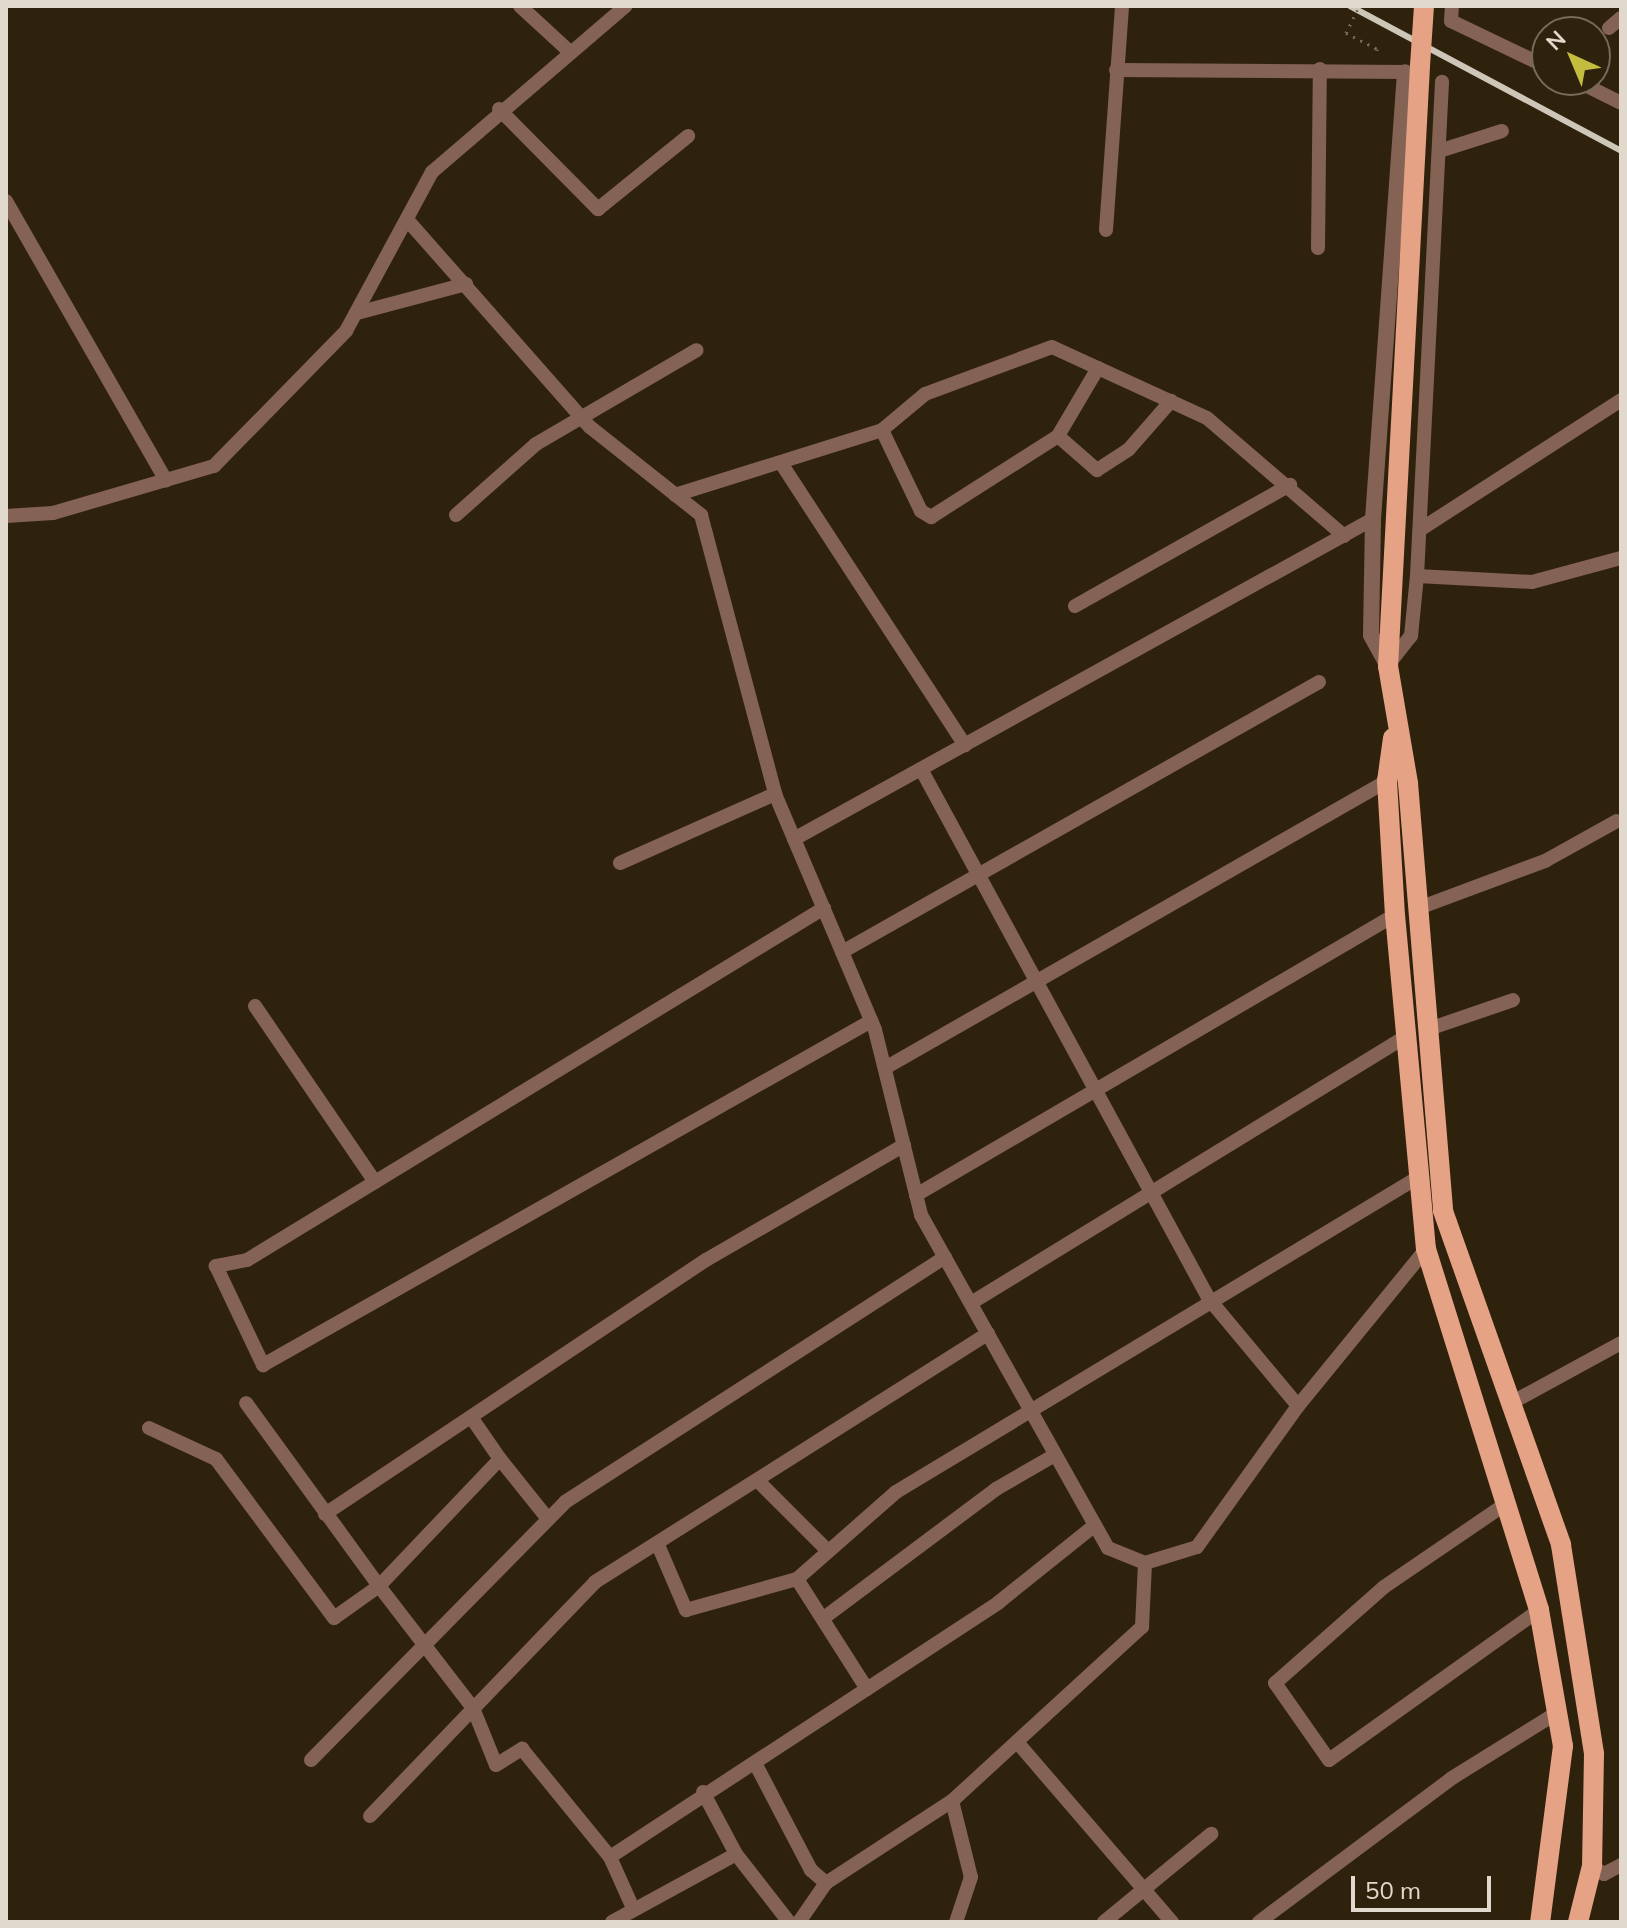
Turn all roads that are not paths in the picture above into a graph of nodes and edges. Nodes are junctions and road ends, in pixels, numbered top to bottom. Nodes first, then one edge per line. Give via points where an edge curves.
1 (520, 6) edge
2 (626, 6) edge
3 (1122, 6) edge
4 (1424, 6) edge
5 (1452, 6) edge
6 (569, 51) junction
7 (1531, 59) edge
8 (1320, 69) junction
9 (1412, 69) junction
10 (1116, 70) junction
11 (1442, 82) dead end
12 (499, 109) junction
13 (1502, 131) dead end
14 (688, 136) dead end
15 (1439, 151) junction
16 (6, 201) edge
17 (410, 223) junction
18 (1106, 230) dead end
19 (1318, 248) dead end
20 (466, 284) junction
21 (357, 313) junction
22 (697, 350) dead end
23 (1098, 368) junction
24 (1621, 400) edge
25 (1171, 401) junction
26 (580, 415) junction
27 (882, 430) junction
28 (1058, 436) junction
29 (781, 463) junction
30 (166, 480) junction
31 (1290, 485) junction
32 (675, 495) junction
33 (456, 515) dead end
34 (6, 516) edge
35 (1373, 519) junction
36 (1421, 529) junction
37 (1344, 536) junction
38 (1621, 558) edge
39 (1417, 576) junction
40 (1075, 606) dead end
41 (1388, 666) junction
42 (1319, 682) dead end
43 (1395, 727) junction
44 (965, 745) junction
45 (921, 769) junction
46 (1387, 781) junction
47 (775, 794) junction
48 (1617, 821) dead end
49 (794, 839) junction
50 (620, 863) dead end
51 (981, 872) junction
52 (824, 908) junction
53 (1416, 909) junction
54 (1395, 915) junction
55 (842, 952) junction
56 (1040, 978) junction
57 (1513, 1000) dead end
58 (255, 1006) dead end
59 (871, 1021) junction
60 (1426, 1030) junction
61 (1405, 1037) junction
62 (885, 1068) junction
63 (1096, 1088) junction
64 (904, 1145) junction
65 (1417, 1178) junction
66 (375, 1182) junction
67 (1156, 1190) junction
68 (916, 1195) junction
69 (1426, 1249) junction
70 (945, 1257) junction
71 (1209, 1299) junction
72 (971, 1303) junction
73 (988, 1334) junction
74 (1621, 1343) edge
75 (246, 1403) dead end
76 (1511, 1403) junction
77 (1298, 1406) junction
78 (1031, 1412) junction
79 (471, 1417) junction
80 (149, 1428) dead end
81 (1055, 1455) junction
82 (500, 1459) junction
83 (759, 1482) junction
84 (1507, 1503) junction
85 (325, 1514) junction
86 (548, 1519) junction
87 (1095, 1525) junction
88 (658, 1545) junction
89 (828, 1551) junction
90 (1145, 1563) junction
91 (797, 1579) junction
92 (379, 1586) junction
93 (1539, 1610) junction
94 (825, 1617) junction
95 (426, 1643) junction
96 (867, 1689) junction
97 (473, 1708) junction
98 (1558, 1712) junction
99 (1017, 1742) junction
100 (311, 1760) dead end
101 (755, 1763) junction
102 (703, 1792) junction
103 (952, 1801) junction
104 (370, 1816) dead end
105 (1211, 1834) dead end
106 (736, 1854) junction
107 (610, 1857) junction
108 (1621, 1865) edge
109 (1592, 1866) junction
110 (826, 1883) junction
111 (1147, 1891) junction
112 (632, 1906) junction
113 (612, 1922) edge
114 (789, 1922) edge
115 (799, 1922) edge
116 (956, 1922) edge
117 (1104, 1922) edge
118 (1172, 1922) edge
119 (1259, 1922) edge
120 (1540, 1922) edge
121 (1578, 1922) edge

1 - 6 street
2 - 6 street
3 - 10 street
4 - 9 main road, bridge
5 - 7 street via 1451,21
6 - 12 street
8 - 9 street
8 - 10 street
8 - 19 street
9 - 35 street
9 - 41 main road
10 - 18 street
11 - 15 street
12 - 14 street via 598,209
12 - 17 street via 432,172
13 - 15 street
15 - 36 street
16 - 30 street
17 - 20 street
17 - 21 street
20 - 21 street
20 - 26 street
21 - 30 street via 214,466
22 - 26 street
23 - 25 street
23 - 27 street via 1052,347 925,394
23 - 28 street
24 - 36 street
25 - 28 street via 1129,449 1097,470
25 - 31 street via 1207,418
26 - 32 street
26 - 33 street
27 - 28 street via 921,511 931,517
27 - 29 street
29 - 32 street
29 - 44 street
30 - 34 street via 53,513
31 - 37 street
31 - 40 street
32 - 47 street via 701,515
35 - 37 street
35 - 41 street via 1371,635
36 - 39 street
37 - 44 street
38 - 39 street via 1532,582
39 - 41 street via 1411,636
41 - 43 main road
42 - 51 street
43 - 46 main road
43 - 53 main road via 1408,783
44 - 45 street
45 - 49 street
45 - 51 street
46 - 54 main road
46 - 56 street
47 - 49 street
47 - 50 street
48 - 53 street via 1545,861
49 - 52 street
51 - 55 street
51 - 56 street
52 - 55 street
52 - 66 street
53 - 60 main road
54 - 61 main road
54 - 63 street
55 - 59 street
56 - 62 street
56 - 63 street
57 - 60 street
58 - 66 street
59 - 62 street
59 - 66 street via 263,1365 216,1266 247,1260
60 - 76 main road via 1443,1211
61 - 65 main road
61 - 67 street
62 - 64 street
63 - 67 street
63 - 68 street
64 - 68 street
64 - 79 street via 706,1260
65 - 69 main road
65 - 71 street
67 - 71 street
67 - 72 street
68 - 70 street
69 - 77 street
69 - 84 main road
70 - 72 street
70 - 86 street
71 - 77 street
71 - 78 street
72 - 73 street
73 - 78 street
73 - 83 street
74 - 76 street
75 - 85 street
76 - 109 main road via 1561,1545 1594,1754
77 - 90 street via 1197,1547
78 - 81 street
78 - 89 street via 896,1492
79 - 82 street
79 - 85 street
80 - 92 street via 216,1459 334,1618
81 - 87 street
81 - 94 street via 996,1489
82 - 86 street
82 - 92 street
83 - 88 street
83 - 89 street
84 - 93 main road
84 - 93 street via 1384,1587 1275,1683 1329,1760
85 - 92 street
86 - 95 street
87 - 90 street via 1108,1548
87 - 96 street via 999,1602
88 - 91 street via 686,1610
88 - 97 street via 595,1582
89 - 91 street
90 - 99 street via 1142,1627
91 - 94 street
92 - 95 street
93 - 98 main road
94 - 96 street
95 - 97 street
95 - 100 street
96 - 101 street
97 - 104 street
97 - 107 street via 496,1765 522,1749
98 - 119 street via 1452,1778
98 - 120 main road via 1555,1847
99 - 103 street
99 - 111 street
101 - 102 street
101 - 110 street via 811,1870
102 - 106 street
102 - 107 street
103 - 110 street
103 - 116 street via 971,1877
105 - 111 street
106 - 112 street via 671,1894
106 - 114 street
107 - 112 street
108 - 109 street via 1604,1874
109 - 121 main road
110 - 115 street
111 - 117 street
111 - 118 street
112 - 113 street

